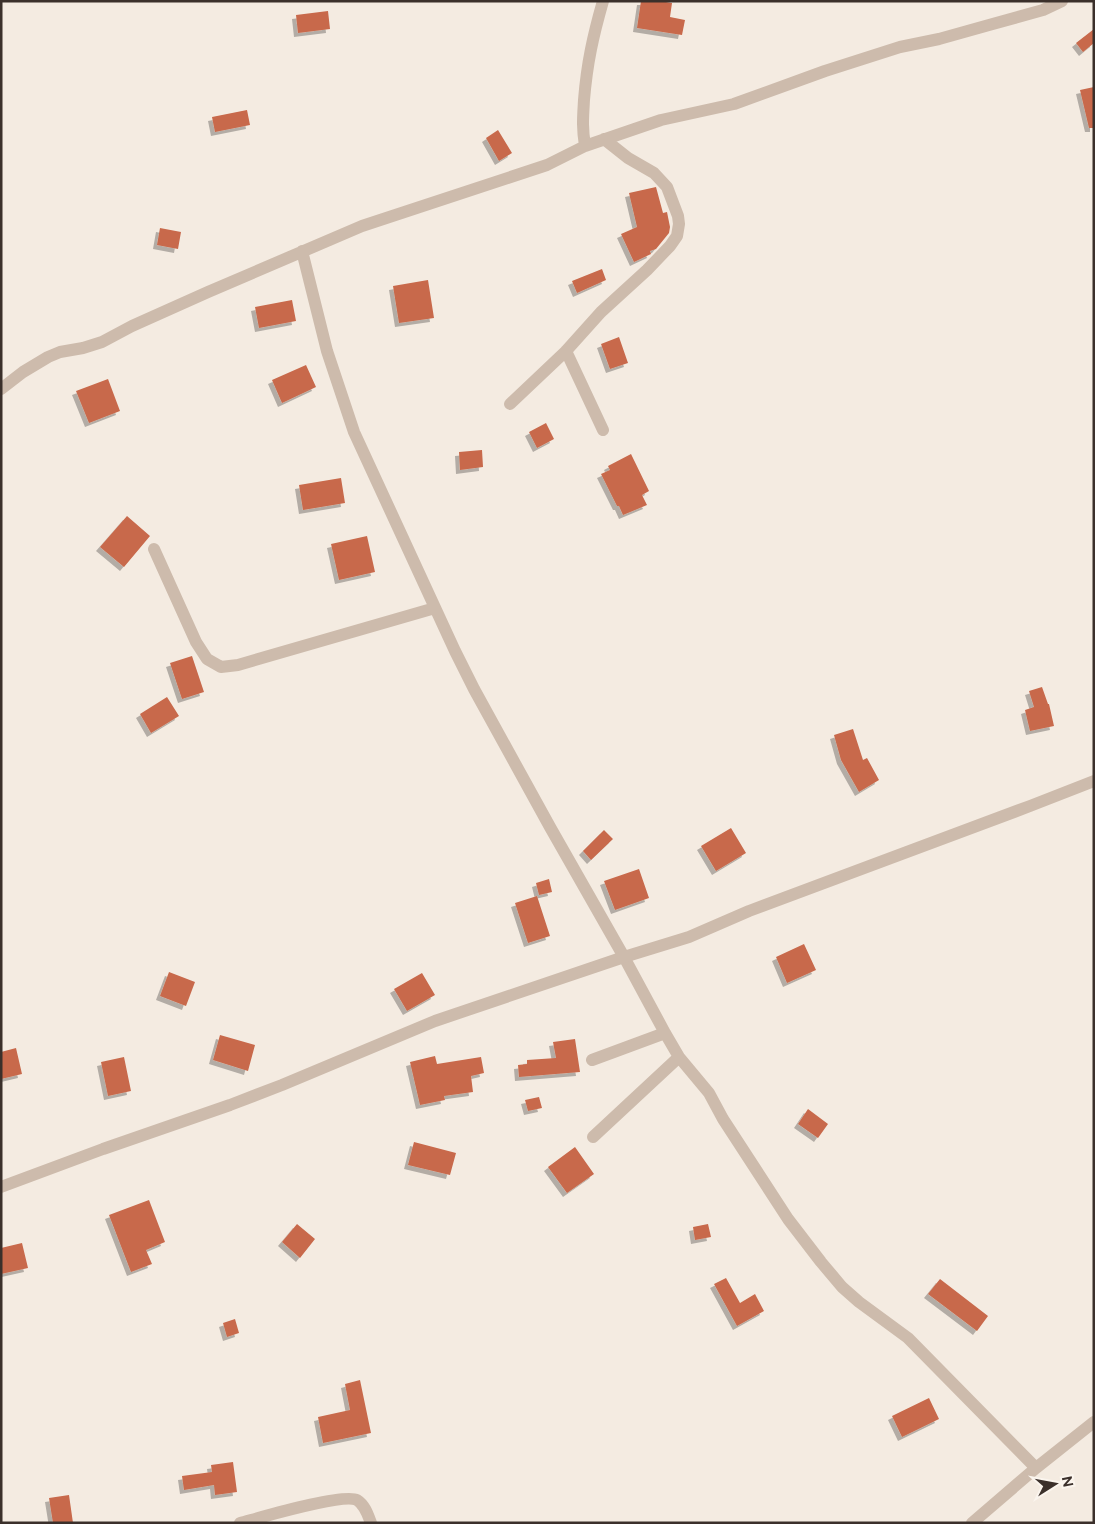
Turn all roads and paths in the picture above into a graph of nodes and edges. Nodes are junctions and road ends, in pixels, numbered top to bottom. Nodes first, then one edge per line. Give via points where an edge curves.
1 (603, 1) edge
2 (1062, 1) edge
3 (604, 140) junction
4 (585, 146) junction
5 (302, 252) junction
6 (566, 351) junction
7 (1, 388) edge
8 (510, 404) dead end
9 (603, 430) dead end
10 (154, 549) dead end
11 (435, 608) junction
12 (1094, 781) edge
13 (624, 957) junction
14 (665, 1034) junction
15 (679, 1057) junction
16 (592, 1060) dead end
17 (593, 1137) dead end
18 (1, 1187) edge
19 (1094, 1422) edge
20 (1036, 1468) junction
21 (240, 1523) edge
22 (372, 1523) edge
23 (972, 1523) edge

1 - 4 street via 586,74 582,128
2 - 3 street via 1043,10 900,47 734,104 661,120
3 - 4 street
3 - 6 street via 654,173 667,187 680,224 670,246 601,312
4 - 5 street via 547,165 362,226
5 - 7 street via 102,342 48,357
5 - 11 street via 326,351 354,432
6 - 8 street
6 - 9 street
10 - 11 street via 196,642 207,659 221,667 238,665
11 - 13 street via 474,689
12 - 13 street via 749,911 689,937
13 - 14 street
13 - 18 street via 436,1021 282,1086
14 - 15 street
14 - 16 street
15 - 17 street
15 - 20 street via 709,1093 788,1219 842,1287 908,1338
19 - 20 street
20 - 23 street
21 - 22 street via 348,1498 357,1500 365,1508

